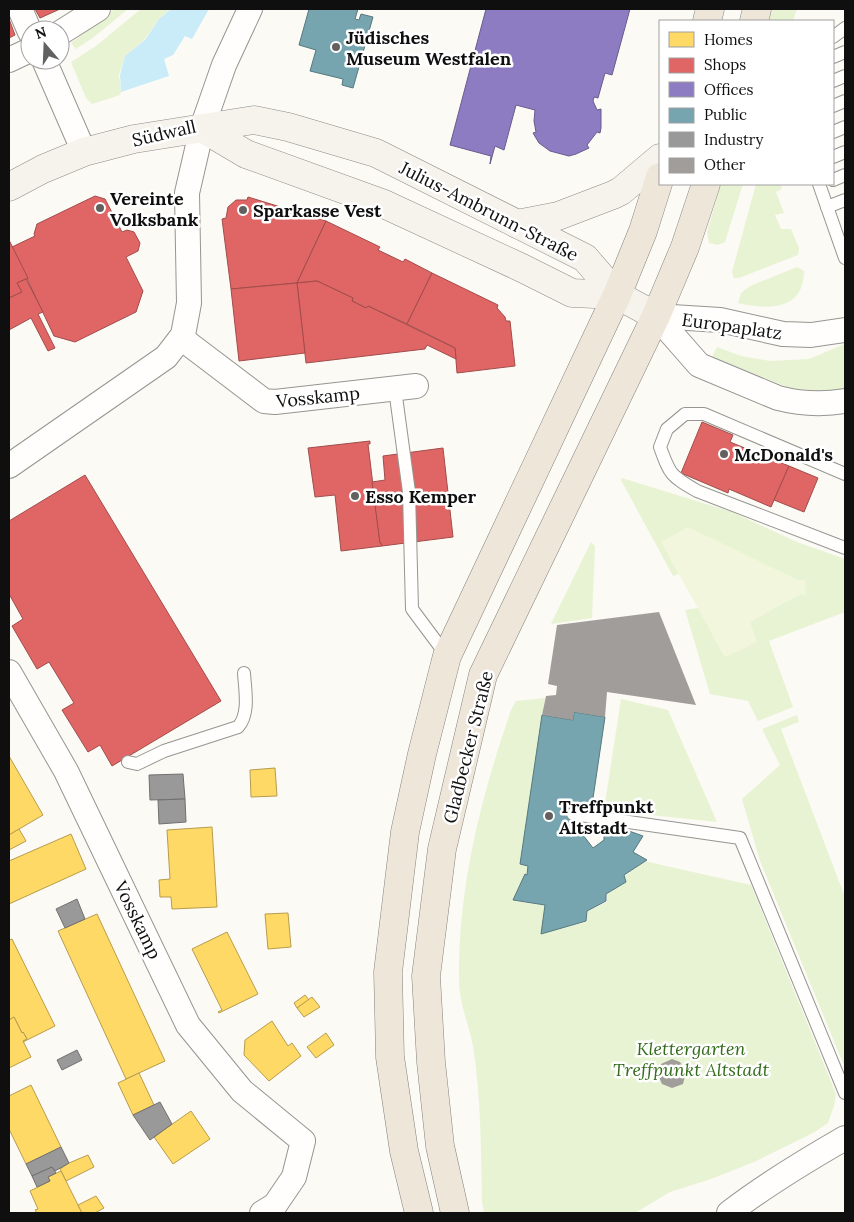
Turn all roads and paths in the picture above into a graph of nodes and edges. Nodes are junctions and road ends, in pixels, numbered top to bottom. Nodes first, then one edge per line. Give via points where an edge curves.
1 (98, 9) edge
2 (250, 9) edge
3 (70, 27) edge
4 (845, 28) edge
5 (834, 36) edge
6 (48, 70) edge
7 (202, 128) junction
8 (84, 152) junction
9 (659, 159) edge
10 (659, 179) edge
11 (706, 185) edge
12 (821, 185) edge
13 (9, 188) edge
14 (845, 200) edge
15 (827, 207) junction
16 (517, 224) junction
17 (840, 229) edge
18 (845, 255) edge
19 (617, 295) junction
20 (656, 316) junction
21 (845, 330) edge
22 (181, 338) junction
23 (406, 387) joint
24 (845, 401) edge
25 (9, 466) edge
26 (845, 474) edge
27 (845, 548) edge
28 (447, 656) junction
29 (9, 672) edge
30 (244, 673) dead end
31 (128, 762) dead end
32 (573, 814) dead end
33 (845, 1093) edge
34 (845, 1138) edge
35 (404, 1151) junction
36 (748, 1199) junction
37 (262, 1213) edge
38 (403, 1213) edge
39 (419, 1213) edge
40 (455, 1213) edge
41 (713, 1213) edge
42 (729, 1213) edge

1 - 3 street
2 - 7 street, Südwall via 224,65
4 - 5 lane
6 - 8 street
7 - 8 main road, Südwall
7 - 16 main road, Julius-Ambrunn-Straße via 254,120 376,153
7 - 19 main road, Julius-Ambrunn-Straße via 246,154 384,204 572,293
7 - 22 street via 187,193 189,303
8 - 13 main road, Südwall
9 - 16 main road via 613,195 558,216
10 - 19 main road via 643,232
11 - 20 main road, Gladbecker Straße via 685,247
12 - 15 lane
14 - 15 lane
15 - 17 lane
16 - 19 main road, Julius-Ambrunn-Straße via 585,258
17 - 18 lane
19 - 20 main road
19 - 28 main road
20 - 21 street, Europaplatz via 720,320 783,334 811,335
20 - 24 street, Europaplatz via 699,366 778,398 817,404
20 - 40 main road, Gladbecker Straße via 484,675 442,849 426,976 440,1146
22 - 23 street, Vosskamp via 264,401
22 - 25 street via 166,357
23 - 28 lane via 412,608
26 - 27 lane via 704,414 684,414 667,429 660,447 668,470 677,480 697,491
28 - 35 main road via 405,832 388,972 390,1056
29 - 37 street, Vosskamp via 66,771 188,1025 242,1090 303,1141 294,1177 275,1204
30 - 31 lane via 245,715 238,727 164,751 137,764
32 - 33 lane via 740,838
34 - 36 street
35 - 38 main road
35 - 39 main road
36 - 41 street
36 - 42 street

